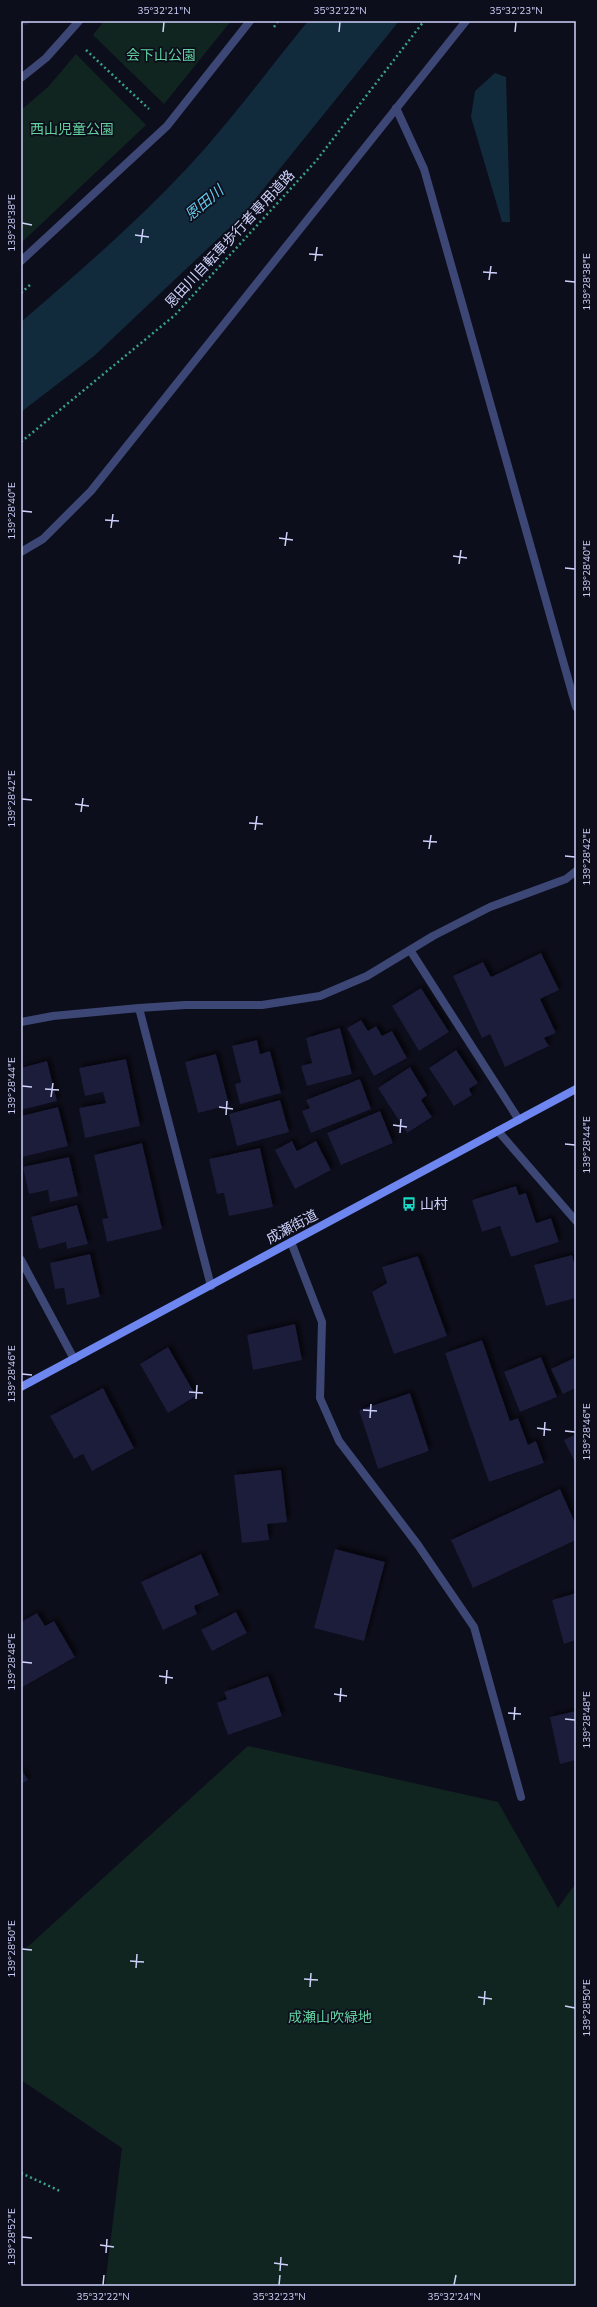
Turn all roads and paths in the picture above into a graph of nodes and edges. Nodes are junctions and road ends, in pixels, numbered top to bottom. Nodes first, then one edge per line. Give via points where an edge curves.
1 (79, 21) edge
2 (250, 21) edge
3 (424, 21) edge
4 (466, 21) edge
5 (69, 34) junction
6 (21, 78) edge
7 (396, 108) junction
8 (167, 126) junction
9 (21, 261) edge
10 (21, 442) edge
11 (21, 552) edge
12 (576, 707) edge
13 (576, 871) edge
14 (410, 950) junction
15 (139, 1008) junction
16 (21, 1022) edge
17 (576, 1089) edge
18 (519, 1120) junction
19 (498, 1131) junction
20 (576, 1221) edge
21 (291, 1242) junction
22 (21, 1260) edge
23 (211, 1286) junction
24 (74, 1359) junction
25 (21, 1387) edge
26 (521, 1796) dead end
27 (21, 2173) edge
28 (60, 2191) dead end

1 - 5 street
2 - 8 street
3 - 10 path, 恩田川自転車歩行者専用道路 via 316,161 175,315
4 - 7 street
5 - 6 street via 46,58
5 - 8 path
7 - 11 street via 91,491 43,539
7 - 12 street via 424,169
8 - 9 street
13 - 14 street via 566,878 490,907
14 - 15 street via 366,976 320,996 262,1005
14 - 18 street
15 - 16 street via 53,1016
15 - 23 street
17 - 18 main road, 成瀬街道
18 - 19 main road, 成瀬街道
19 - 20 street
19 - 21 main road, 成瀬街道
21 - 23 main road, 成瀬街道
21 - 26 street via 322,1322 320,1398 339,1441 418,1546 474,1627
22 - 24 street
23 - 24 main road, 成瀬街道
24 - 25 main road, 成瀬街道
27 - 28 path

